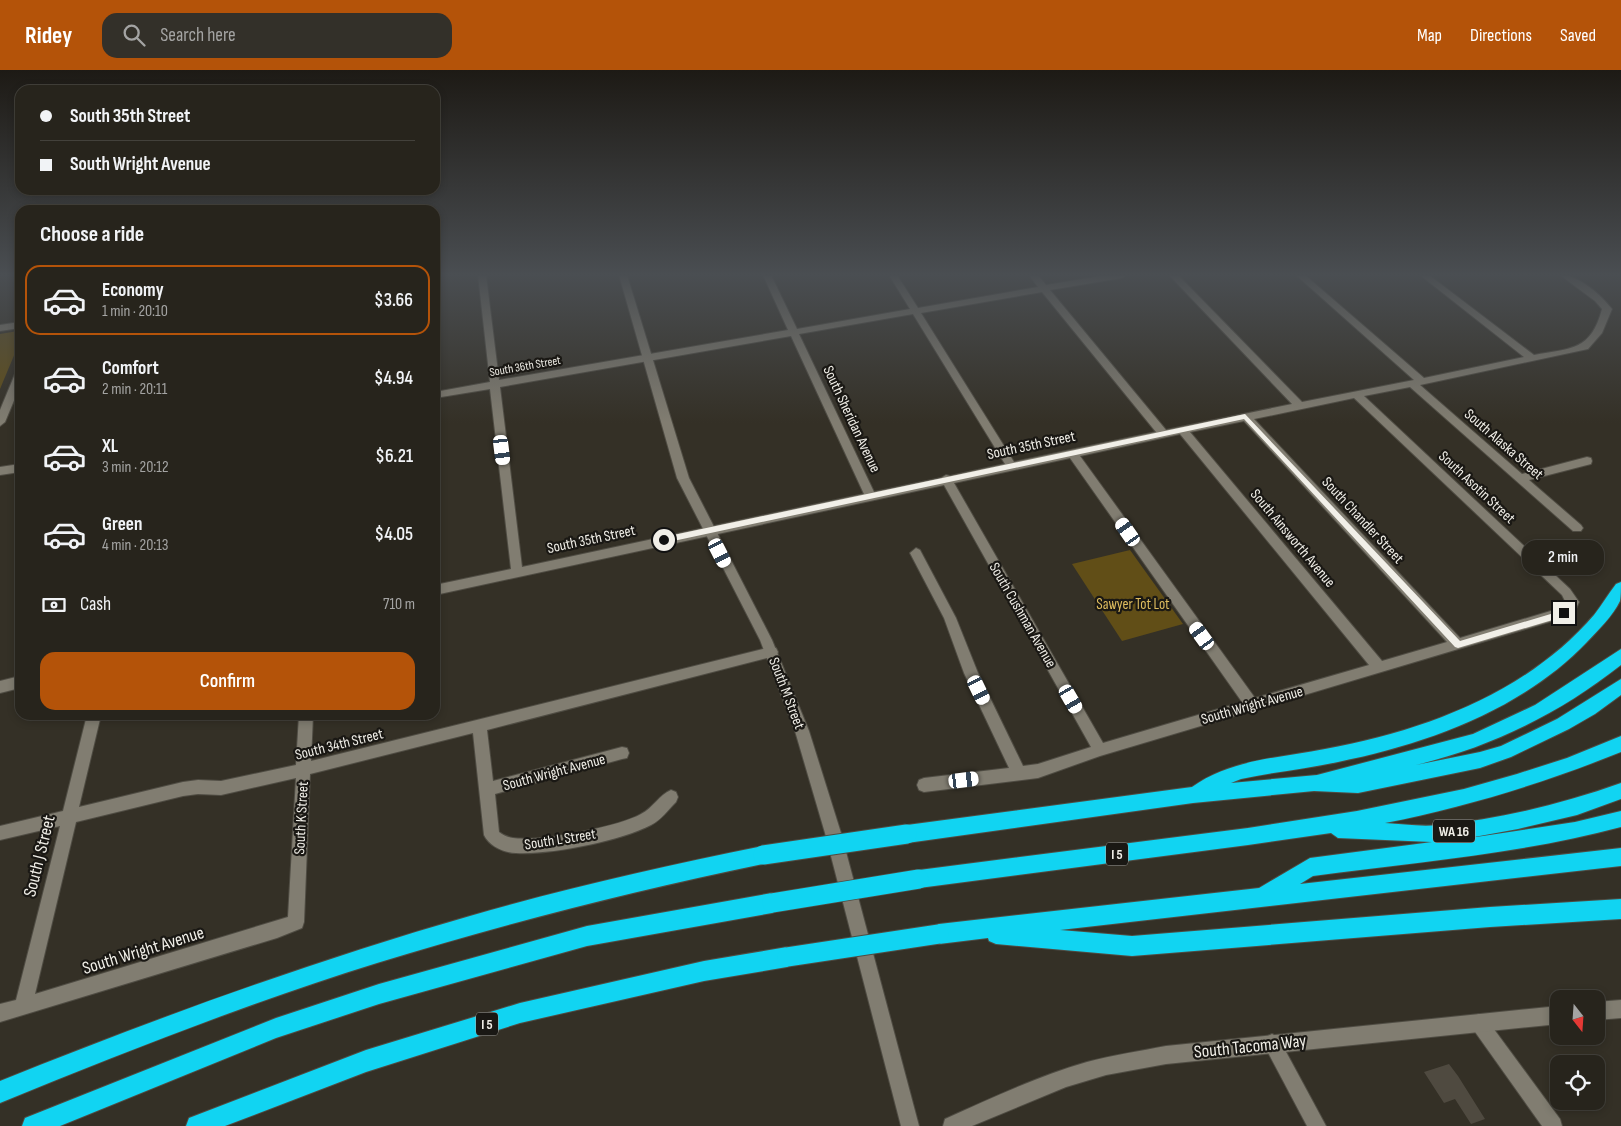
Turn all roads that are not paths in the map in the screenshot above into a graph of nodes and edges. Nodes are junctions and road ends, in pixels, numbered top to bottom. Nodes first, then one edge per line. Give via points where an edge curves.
1 (487, 324) edge
2 (637, 324) edge
3 (790, 324) edge
4 (836, 324) edge
5 (924, 324) edge
6 (1074, 324) edge
7 (1221, 324) edge
8 (1354, 324) edge
9 (1488, 324) edge
10 (1600, 324) edge
11 (15, 326) edge
12 (0, 328) edge
13 (794, 332) junction
14 (646, 358) junction
15 (1533, 359) junction
16 (1417, 382) junction
17 (494, 385) junction
18 (15, 386) edge
19 (440, 394) edge
20 (1356, 394) junction
21 (1300, 406) junction
22 (1245, 416) junction
23 (0, 422) edge
24 (1182, 430) junction
25 (1163, 434) junction
26 (1072, 453) junction
27 (1587, 461) dead end
28 (1011, 466) junction
29 (15, 469) edge
30 (0, 471) edge
31 (1520, 478) junction
32 (946, 480) junction
33 (870, 496) junction
34 (1577, 528) dead end
35 (708, 530) junction
36 (916, 553) dead end
37 (517, 572) junction
38 (1621, 588) edge
39 (440, 589) edge
40 (1573, 605) joint
41 (1458, 645) junction
42 (771, 652) junction
43 (1621, 656) edge
44 (1380, 668) junction
45 (15, 683) edge
46 (1621, 686) edge
47 (0, 687) edge
48 (1252, 705) junction
49 (93, 720) edge
50 (306, 720) edge
51 (479, 726) junction
52 (1621, 744) edge
53 (1100, 750) junction
54 (622, 753) dead end
55 (303, 770) junction
56 (1019, 773) junction
57 (1314, 783) junction
58 (924, 785) dead end
59 (486, 790) junction
60 (1621, 791) edge
61 (1193, 795) junction
62 (671, 797) dead end
63 (70, 816) junction
64 (1621, 819) edge
65 (1314, 828) junction
66 (0, 833) edge
67 (1620, 857) edge
68 (1263, 897) junction
69 (1621, 909) edge
70 (296, 922) joint
71 (962, 931) junction
72 (23, 1007) junction
73 (1621, 1009) edge
74 (1605, 1010) edge
75 (0, 1013) edge
76 (1550, 1016) edge
77 (1480, 1023) junction
78 (1272, 1043) junction
79 (0, 1092) edge
80 (33, 1126) edge
81 (197, 1126) edge
82 (910, 1126) edge
83 (952, 1126) edge
84 (1317, 1126) edge
85 (1552, 1126) edge

1 - 17 street
2 - 14 street, South M Street
3 - 13 street, South Sheridan Avenue
4 - 13 street, South 36th Street
5 - 28 street
6 - 25 street
7 - 21 street
8 - 16 street, South Alaska Street
9 - 15 street
10 - 15 street, South 35th Street via 1588,346
11 - 12 street
13 - 14 street, South 36th Street
13 - 33 street, South Sheridan Avenue
14 - 17 street, South 36th Street
14 - 35 street, South M Street via 677,462
15 - 16 street, South 35th Street
16 - 20 street, South 35th Street
16 - 31 street, South Alaska Street
17 - 19 street, South 36th Street
17 - 37 street
18 - 23 street
20 - 21 street, South 35th Street
20 - 40 street, South Asotin Street via 1566,592
21 - 22 street, South 35th Street
22 - 24 street, South 35th Street
22 - 41 street, South Chandler Street
24 - 25 street, South 35th Street
24 - 44 street, South Ainsworth Avenue
25 - 26 street, South 35th Street
26 - 28 street, South 35th Street
26 - 48 street
27 - 31 street
28 - 32 street, South 35th Street
29 - 30 street
31 - 34 street, South Alaska Street
32 - 33 street, South 35th Street
32 - 53 street, South Cushman Avenue
33 - 35 street, South 35th Street
35 - 37 street, South 35th Street
35 - 42 street, South M Street
36 - 56 street via 950,618 971,674
37 - 39 street, South 35th Street
38 - 61 highway via 1581,640 1549,665 1523,684 1447,723 1402,740 1360,750 1234,773
40 - 41 street, South Wright Avenue via 1558,616
41 - 44 street, South Wright Avenue
42 - 51 street, South 34th Street
42 - 82 street, South M Street via 822,794
43 - 57 highway via 1585,684 1494,734
44 - 48 street, South Wright Avenue
45 - 47 street
46 - 57 highway via 1563,724 1505,752 1480,760 1358,785
48 - 53 street, South Wright Avenue
49 - 63 street, South J Street
50 - 55 street, South K Street
51 - 55 street, South 34th Street
51 - 59 street, South L Street
52 - 65 highway, I 5 via 1525,781 1427,807
53 - 56 street, South Wright Avenue via 1038,771
54 - 59 street, South Wright Avenue
55 - 63 street, South 34th Street via 235,786 189,788
55 - 70 street, South K Street
56 - 58 street, South Wright Avenue
57 - 61 highway
59 - 62 street, South L Street via 492,835 498,841 516,846 536,846 624,828 645,821
60 - 65 highway, WA 16 via 1576,807 1437,834
61 - 79 highway, bridge via 763,855 633,881 502,915 352,960 244,996
63 - 66 street, South 34th Street
63 - 72 street, South J Street
64 - 68 highway via 1575,832 1310,867
65 - 80 highway, I 5, bridge via 919,879 587,936 379,994 276,1028
67 - 68 highway, I 5
68 - 71 highway, I 5
69 - 71 highway via 1132,946
70 - 72 street, South Wright Avenue
71 - 81 highway, I 5, bridge via 704,971 520,1013 366,1061
72 - 75 street, South Wright Avenue
73 - 74 street
76 - 77 street, South Tacoma Way
77 - 78 street, South Tacoma Way
77 - 85 street
78 - 83 street, South Tacoma Way via 1166,1055 1105,1066 1002,1102
78 - 84 street

